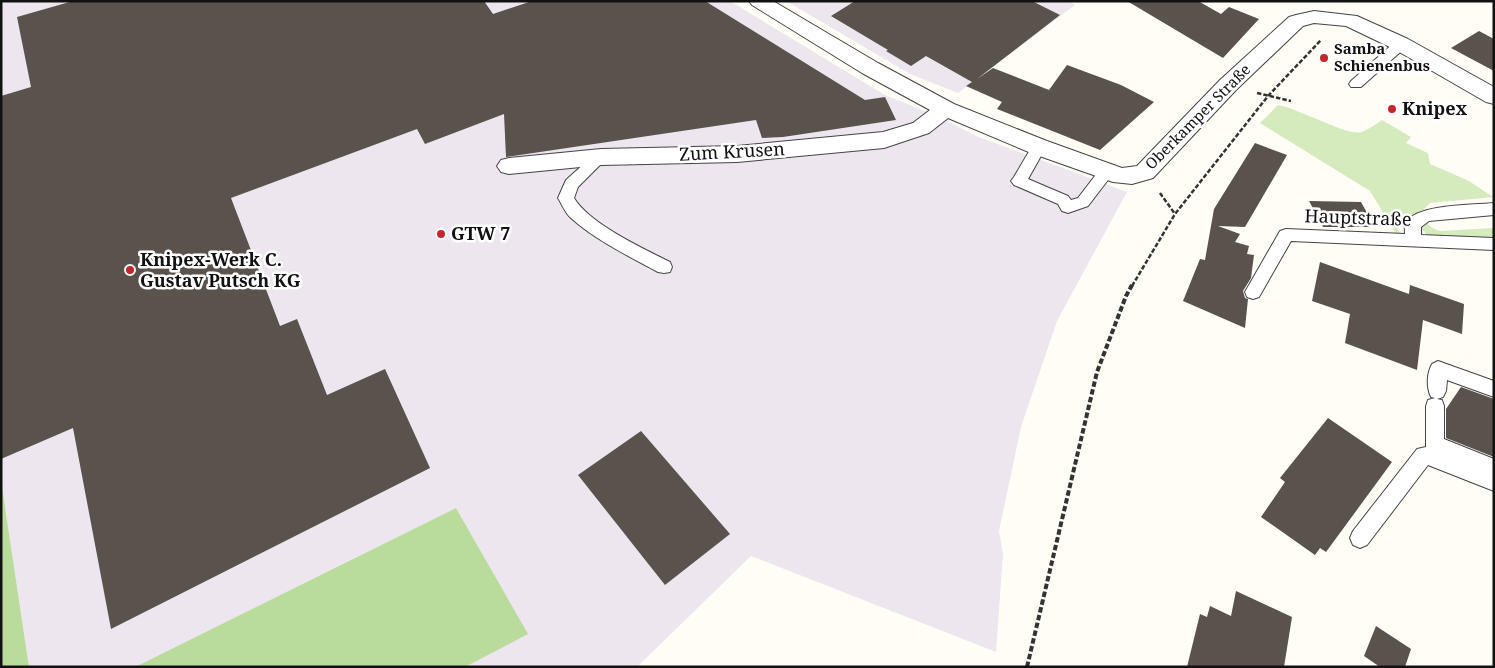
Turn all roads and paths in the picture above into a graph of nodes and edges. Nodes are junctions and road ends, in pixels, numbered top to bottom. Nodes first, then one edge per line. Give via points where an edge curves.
1 (759, 1) edge
2 (1350, 20) junction
3 (1401, 44) junction
4 (1356, 84) dead end
5 (1494, 96) edge
6 (946, 108) junction
7 (1039, 147) junction
8 (601, 157) junction
9 (509, 166) dead end
10 (1106, 172) junction
11 (1494, 209) edge
12 (1413, 240) junction
13 (1494, 244) edge
14 (664, 267) dead end
15 (1253, 292) dead end
16 (1494, 389) edge
17 (1494, 468) edge
18 (1494, 482) edge
19 (1360, 538) dead end
20 (1027, 667) edge

1 - 6 street, Oberkamper Straße via 870,68
2 - 3 street, Oberkamper Straße
2 - 10 street, Oberkamper Straße via 1314,17 1296,21 1228,85 1145,172 1121,176
2 - 20 path via 1329,32 1268,96 1175,214 1126,296 1097,372
3 - 4 lane
3 - 5 street, Oberkamper Straße
6 - 7 street, Oberkamper Straße
6 - 8 street, Zum Krusen via 920,128 884,140 737,154
7 - 10 street, Oberkamper Straße
7 - 10 lane via 1019,181 1062,200 1068,207 1083,202
8 - 9 street, Zum Krusen
8 - 14 lane via 571,184 566,198 575,213 624,246
11 - 12 lane via 1425,216 1413,225
12 - 13 lane, Hauptstraße
12 - 15 lane, Hauptstraße via 1286,235
16 - 17 lane via 1438,369 1434,444
18 - 19 lane via 1424,455

